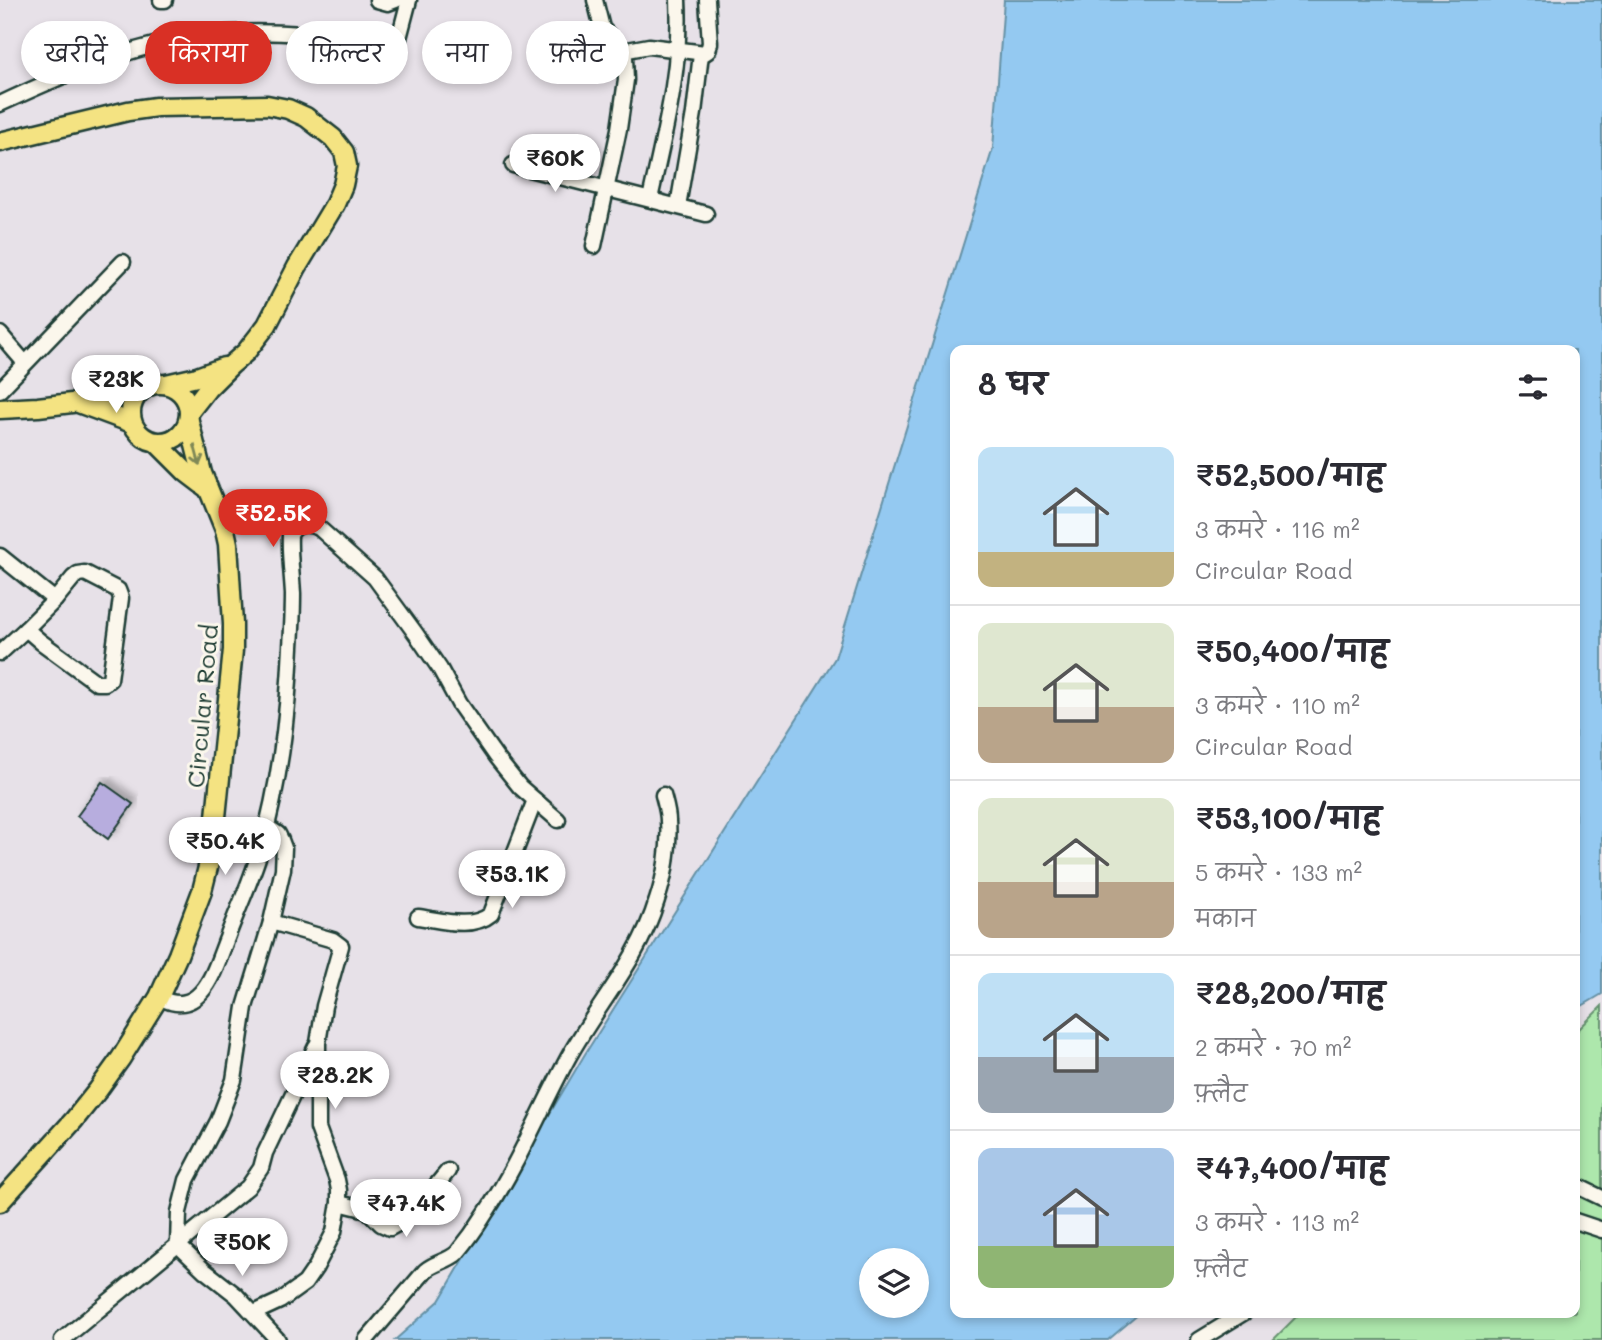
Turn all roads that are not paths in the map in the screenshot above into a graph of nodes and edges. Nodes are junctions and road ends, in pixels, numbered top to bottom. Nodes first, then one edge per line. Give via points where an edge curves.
1 (377, 0) edge
2 (396, 0) edge
3 (409, 0) edge
4 (595, 0) edge
5 (678, 0) edge
6 (707, 0) edge
7 (600, 21) edge
8 (629, 50) edge
9 (677, 50) junction
10 (701, 54) junction
11 (625, 84) edge
12 (0, 104) edge
13 (0, 142) edge
14 (513, 165) dead end
15 (606, 188) junction
16 (650, 200) junction
17 (678, 206) junction
18 (706, 214) dead end
19 (594, 246) dead end
20 (123, 262) dead end
21 (0, 334) edge
22 (25, 363) junction
23 (231, 365) junction
24 (166, 383) junction
25 (146, 386) junction
26 (0, 390) edge
27 (77, 403) junction
28 (0, 409) edge
29 (189, 416) junction
30 (132, 423) junction
31 (156, 442) junction
32 (207, 488) junction
33 (0, 556) edge
34 (55, 600) junction
35 (26, 629) junction
36 (0, 653) edge
37 (663, 795) dead end
38 (536, 800) junction
39 (558, 820) dead end
40 (266, 826) junction
41 (418, 917) dead end
42 (271, 922) junction
43 (159, 997) junction
44 (318, 1042) junction
45 (448, 1171) dead end
46 (1580, 1187) edge
47 (1602, 1198) edge
48 (0, 1202) edge
49 (339, 1203) junction
50 (1580, 1223) edge
51 (1602, 1230) edge
52 (178, 1245) junction
53 (254, 1313) junction
54 (1235, 1318) edge
55 (62, 1340) edge
56 (278, 1340) edge
57 (366, 1340) edge
58 (1199, 1340) edge

1 - 2 street
3 - 12 street via 394,46 306,34 227,33 180,39 72,72
4 - 7 street
5 - 9 street
6 - 10 street via 710,47
8 - 9 street via 649,46
9 - 10 street
9 - 16 street
10 - 17 street
11 - 15 street
13 - 23 main road via 128,111 222,105 288,109 333,138 344,152 346,166 335,204 267,325
14 - 15 street
15 - 16 street
15 - 19 street
16 - 17 street
17 - 18 street
20 - 22 street
21 - 22 street
22 - 26 street
23 - 24 main road
23 - 29 main road
24 - 25 main road
24 - 29 main road via 182,392
25 - 27 main road
25 - 30 main road via 132,402
27 - 28 main road
27 - 30 main road
29 - 31 main road via 176,438
29 -> 32 main road, Circular Road
30 - 31 main road
31 - 32 main road
32 - 43 main road, Circular Road via 225,530 230,566 233,637 228,708 208,867 191,924
33 - 34 street
34 - 35 street
34 - 35 street via 78,574 85,573 118,590 121,598 110,679 97,683
35 - 36 street
37 - 57 street via 668,844 662,879 658,900 632,959 569,1056 514,1167 479,1223 457,1252 425,1271
38 - 39 street
38 - 40 street via 496,757 375,578 319,528 303,524 290,535 291,651 279,775
38 - 41 street via 491,914 473,922
40 - 42 street via 278,834 284,848
40 - 43 street via 253,871 205,988 198,997 181,1003
42 - 44 street via 341,946
42 - 52 street via 244,1007 234,1080 185,1187
43 - 48 main road, Circular Road via 98,1090
44 - 49 street via 317,1128 337,1180
44 - 52 street via 256,1177
45 - 49 street via 421,1203 392,1227 381,1224 367,1210
46 - 47 street
49 - 53 street via 334,1232 304,1283
50 - 51 street
52 - 53 street
52 - 55 street
53 - 56 street
54 - 58 street

